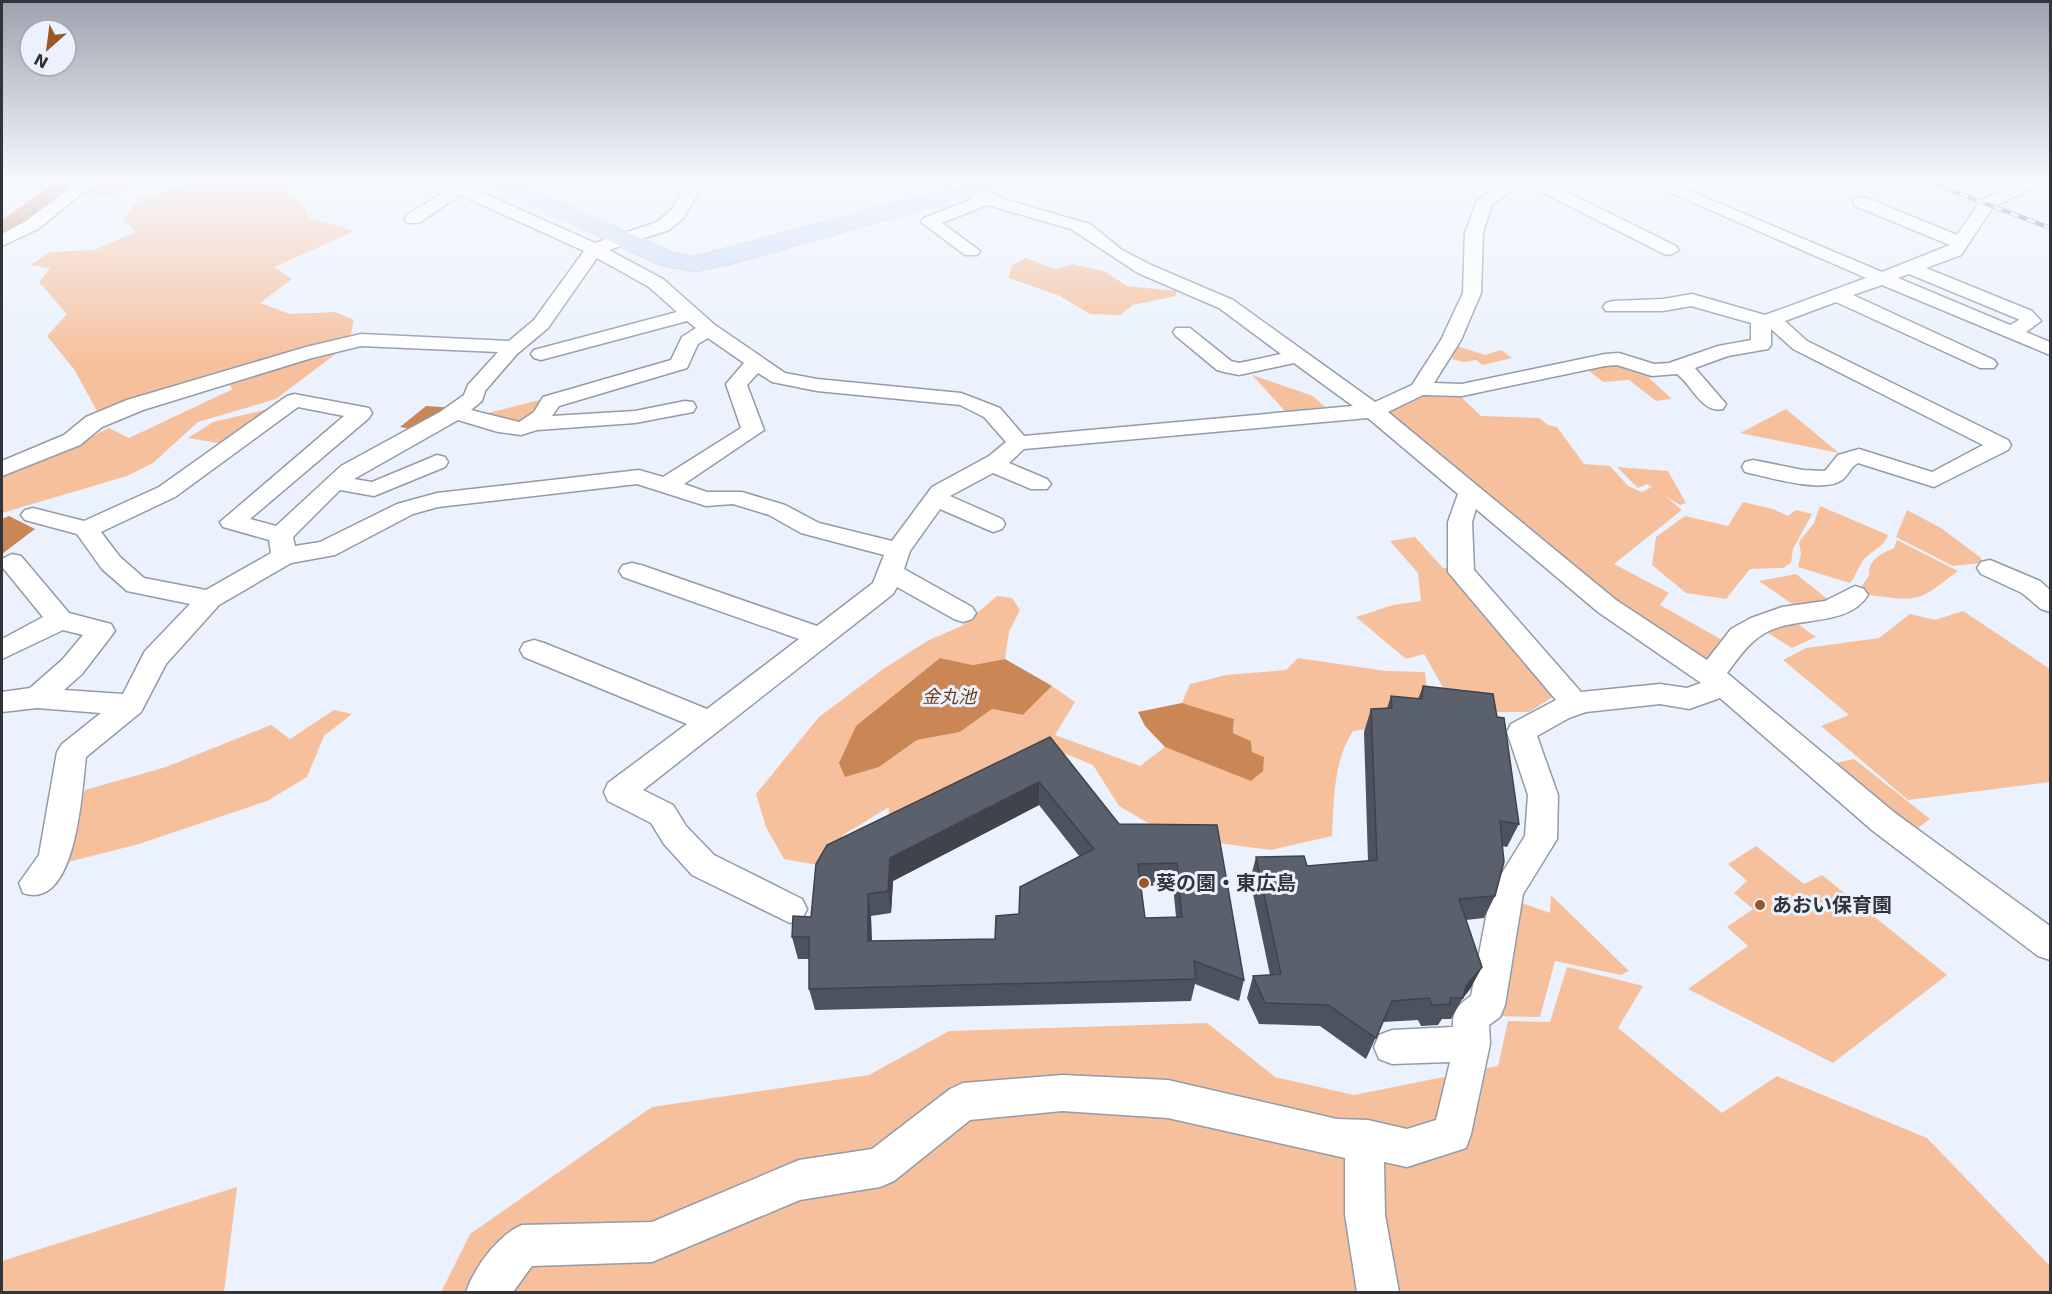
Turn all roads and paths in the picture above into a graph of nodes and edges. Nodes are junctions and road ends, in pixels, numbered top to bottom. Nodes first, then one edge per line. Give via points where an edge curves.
1 (577, 241) edge
2 (613, 241) edge
3 (629, 241) edge
4 (778, 241) edge
5 (957, 241) edge
6 (1105, 241) edge
7 (1474, 241) edge
8 (1653, 241) edge
9 (1796, 241) edge
10 (1957, 241) edge
11 (1961, 243) joint
12 (594, 249) junction
13 (1670, 250) dead end
14 (971, 251) dead end
15 (1910, 268) junction
16 (1883, 278) junction
17 (1837, 295) junction
18 (1613, 307) dead end
19 (691, 314) junction
20 (1768, 320) junction
21 (594, 322) dead end
22 (708, 329) junction
23 (1183, 332) dead end
24 (2012, 333) junction
25 (576, 345) junction
26 (513, 347) junction
27 (2050, 349) edge
28 (541, 354) dead end
29 (1298, 356) junction
30 (756, 362) junction
31 (1988, 363) dead end
32 (1681, 367) junction
33 (1420, 389) junction
34 (1715, 404) dead end
35 (686, 407) dead end
36 (1373, 411) junction
37 (457, 413) junction
38 (537, 424) junction
39 (327, 442) junction
40 (1018, 443) junction
41 (381, 453) junction
42 (437, 462) dead end
43 (992, 464) junction
44 (1753, 467) dead end
45 (2, 469) edge
46 (337, 483) junction
47 (1040, 484) dead end
48 (667, 485) junction
49 (1470, 492) junction
50 (935, 498) junction
51 (33, 515) dead end
52 (993, 524) dead end
53 (86, 529) junction
54 (283, 546) junction
55 (893, 561) junction
56 (12, 562) dead end
57 (1997, 565) dead end
58 (633, 571) dead end
59 (1855, 595) dead end
60 (210, 599) junction
61 (2050, 603) edge
62 (963, 613) dead end
63 (60, 620) junction
64 (818, 636) junction
65 (2, 650) edge
66 (534, 650) dead end
67 (1717, 680) junction
68 (37, 698) junction
69 (2, 702) edge
70 (131, 705) junction
71 (1576, 705) junction
72 (709, 722) junction
73 (34, 883) dead end
74 (790, 909) dead end
75 (2050, 945) edge
76 (1472, 1044) junction
77 (1392, 1047) dead end
78 (1368, 1139) junction
79 (487, 1293) edge
80 (1378, 1293) edge

1 - 12 street
2 - 12 street
3 - 4 main road via 667,259 686,263 721,259
5 - 14 street
6 - 29 street via 1119,255 1226,304
7 - 33 street via 1472,293 1451,340
8 - 13 street
9 - 16 street
10 - 11 street
11 - 15 street via 1955,251
12 - 19 street via 656,283
12 - 26 street via 541,324
15 - 16 street
15 - 24 street via 2025,315 2031,321
16 - 17 street
16 - 24 street
17 - 20 street
17 - 31 street
18 - 20 street via 1692,300
19 - 22 street
19 - 25 street
20 - 32 street via 1761,323 1761,345 1725,350
20 - 44 street via 1800,345 2000,445 1935,480 1859,456 1841,463 1832,477
21 - 25 street
22 - 30 street
22 - 38 street via 689,341 680,364 551,402
23 - 29 street via 1224,366 1232,368
24 - 27 street
25 - 28 street
26 - 37 street via 475,389 476,397
26 - 45 street via 361,340 135,405 94,422 72,440
29 - 36 street
30 - 40 street via 779,378 801,383 974,402 995,412
30 - 48 street via 736,384 753,430
32 - 33 street via 1652,370 1619,359 1605,360 1474,388
32 - 34 street via 1694,376
33 - 36 street
35 - 38 street via 635,417
36 - 40 street
36 - 49 street
37 - 38 street via 510,429
37 - 41 street
39 - 41 street
39 - 53 street via 361,413 294,400 167,492
39 - 54 street via 232,522
40 - 43 street
41 - 46 street via 359,464
42 - 46 street via 374,489
43 - 47 street
43 - 50 street
46 - 54 street
48 - 54 street via 639,477 437,500 405,509 326,549
48 - 55 street via 706,499 734,497 777,510 810,528 857,543
49 - 67 street via 1607,606
49 - 71 street via 1460,522 1461,572
50 - 52 street
50 - 55 street
51 - 53 street
53 - 60 street via 111,563 136,585
54 - 60 street
55 - 62 street
55 - 64 street via 884,588
56 - 63 street
57 - 61 street
58 - 64 street
59 - 67 street via 1831,609 1782,616 1740,636
60 - 70 street via 155,658
63 - 65 street
63 - 68 street via 102,631 72,667
64 - 72 street
66 - 72 street
67 - 71 street via 1689,699 1660,693
67 - 75 street via 1884,822
68 - 69 street
68 - 70 street
70 - 73 street via 72,752 54,860
71 - 76 street via 1559,710 1521,732 1543,795 1541,839 1508,891 1487,1005 1470,1017
72 - 74 street via 619,792 662,814 703,865
76 - 77 street
76 - 78 street via 1452,1134 1407,1148
78 - 79 street via 1337,1138 1168,1099 1062,1093 963,1102 880,1167 800,1180 652,1242 522,1246
78 - 80 street via 1363,1156 1368,1246

